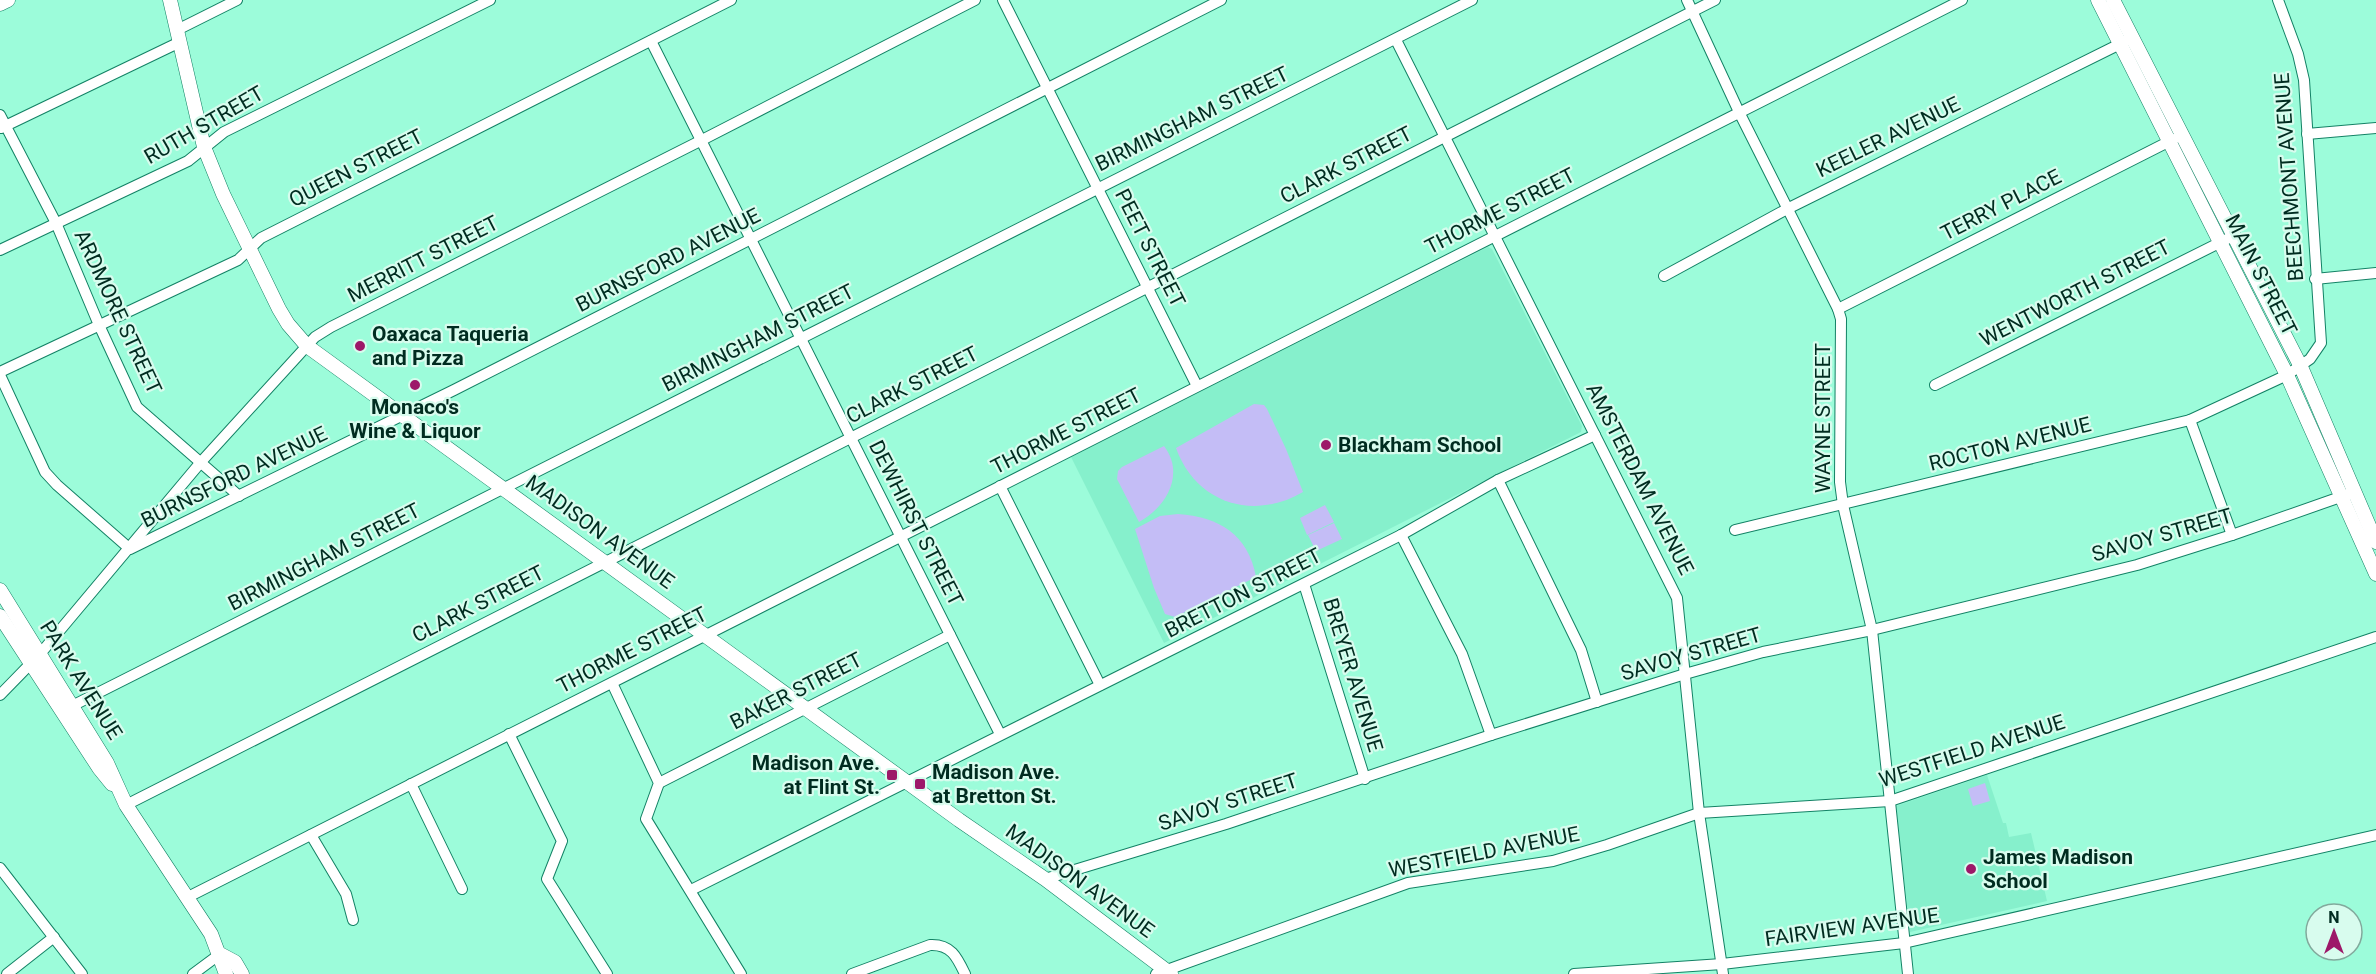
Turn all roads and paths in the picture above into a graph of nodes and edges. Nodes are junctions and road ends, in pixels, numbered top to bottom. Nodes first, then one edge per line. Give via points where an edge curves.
1 (8, 0) edge
2 (170, 0) edge
3 (237, 0) edge
4 (490, 0) edge
5 (732, 0) edge
6 (975, 0) edge
7 (1002, 0) edge
8 (1221, 0) edge
9 (1472, 0) edge
10 (1688, 0) edge
11 (1715, 0) edge
12 (1962, 0) edge
13 (2098, 0) edge
14 (2113, 0) edge
15 (2278, 0) edge
16 (0, 4) edge
17 (1693, 11) junction
18 (178, 36) junction
19 (1396, 40) junction
20 (651, 41) junction
21 (2126, 41) junction
22 (1047, 88) junction
23 (1739, 112) junction
24 (0, 115) edge
25 (3, 127) edge
26 (2376, 128) edge
27 (2307, 134) junction
28 (1445, 137) junction
29 (2176, 138) junction
30 (702, 140) junction
31 (204, 147) junction
32 (1097, 188) junction
33 (1787, 209) junction
34 (56, 223) junction
35 (1495, 236) junction
36 (2227, 239) junction
37 (751, 240) junction
38 (249, 249) junction
39 (0, 250) edge
40 (2376, 273) edge
41 (1664, 276) dead end
42 (2315, 279) junction
43 (1148, 287) junction
44 (1838, 309) junction
45 (99, 325) junction
46 (801, 339) junction
47 (307, 346) junction
48 (2301, 367) junction
49 (0, 374) edge
50 (2287, 375) junction
51 (1935, 385) dead end
52 (1197, 386) junction
53 (403, 416) junction
54 (2190, 420) junction
55 (1595, 435) junction
56 (851, 438) junction
57 (201, 462) junction
58 (1498, 480) junction
59 (1000, 486) junction
60 (504, 488) junction
61 (2348, 494) junction
62 (238, 496) junction
63 (1843, 505) junction
64 (1735, 530) dead end
65 (1401, 535) junction
66 (2232, 535) junction
67 (900, 537) junction
68 (2376, 542) edge
69 (130, 549) junction
70 (604, 562) junction
71 (2376, 574) edge
72 (1304, 584) junction
73 (0, 590) edge
74 (0, 616) edge
75 (1872, 630) junction
76 (705, 635) junction
77 (950, 635) junction
78 (2376, 637) edge
79 (36, 659) junction
80 (1685, 674) junction
81 (612, 683) junction
82 (1100, 685) junction
83 (0, 694) edge
84 (1597, 702) junction
85 (806, 708) junction
86 (67, 709) junction
87 (510, 734) junction
88 (1000, 734) junction
89 (1491, 735) junction
90 (1365, 778) junction
91 (906, 782) junction
92 (659, 783) junction
93 (411, 784) junction
94 (124, 800) junction
95 (1890, 801) junction
96 (1699, 813) junction
97 (311, 835) junction
98 (2376, 835) edge
99 (0, 868) edge
100 (1045, 879) junction
101 (462, 889) dead end
102 (691, 890) junction
103 (188, 897) junction
104 (353, 920) dead end
105 (54, 937) junction
106 (1904, 943) junction
107 (220, 954) junction
108 (1723, 969) edge
109 (1164, 973) edge
110 (8, 974) edge
111 (82, 974) edge
112 (193, 974) edge
113 (226, 974) edge
114 (242, 974) edge
115 (607, 974) edge
116 (741, 974) edge
117 (852, 974) edge
118 (965, 974) edge
119 (1574, 974) edge
120 (1908, 974) edge

1 - 16 main road
2 - 18 main road, MADISON AVENUE
3 - 18 street
4 - 31 street, RUTH STREET via 224,132
5 - 20 street, QUEEN STREET
6 - 30 street, MERRITT STREET
7 - 22 street, PEET STREET
8 - 22 street, BURNSFORD AVENUE
9 - 19 street, BIRMINGHAM STREET
10 - 17 street, WAYNE STREET
11 - 17 street, CLARK STREET
12 - 23 street, THORME STREET
13 - 21 main road, MAIN STREET
14 - 21 main road, MAIN STREET
15 - 27 street, BEECHMONT AVENUE via 2304,80
17 - 23 street, WAYNE STREET
17 - 28 street, CLARK STREET
18 - 25 street
18 - 31 main road, MADISON AVENUE
19 - 28 street, AMSTERDAM AVENUE
19 - 32 street, BIRMINGHAM STREET
20 - 30 street, DEWHIRST STREET
20 - 38 street, QUEEN STREET via 261,238
21 - 29 main road, MAIN STREET
21 - 33 street, KEELER AVENUE
22 - 32 street, PEET STREET
22 - 37 street, BURNSFORD AVENUE
23 - 33 street, WAYNE STREET
23 - 35 street, THORME STREET
24 - 25 street, ARDMORE STREET
25 - 34 street, ARDMORE STREET
26 - 27 street
27 - 42 street, BEECHMONT AVENUE
28 - 35 street, AMSTERDAM AVENUE
28 - 43 street, CLARK STREET
29 - 36 main road, MAIN STREET
29 - 44 street, TERRY PLACE
30 - 37 street, DEWHIRST STREET
30 - 47 street, MERRITT STREET via 331,327
31 - 34 street, RUTH STREET via 188,161
31 - 38 main road, MADISON AVENUE
32 - 43 street, PEET STREET
32 - 46 street, BIRMINGHAM STREET
33 - 41 street, KEELER AVENUE
33 - 44 street, WAYNE STREET
34 - 39 street, RUTH STREET
34 - 45 street, ARDMORE STREET
35 - 52 street, THORME STREET
35 - 55 street, AMSTERDAM AVENUE
36 - 48 main road, MAIN STREET
36 - 50 main road, MAIN STREET
36 - 51 street, WENTWORTH STREET
37 - 46 street, DEWHIRST STREET
37 - 53 street, BURNSFORD AVENUE
38 - 45 street, QUEEN STREET via 238,260
38 - 47 main road, MADISON AVENUE via 288,324
40 - 42 street
42 - 48 street, BEECHMONT AVENUE via 2321,343
43 - 52 street, PEET STREET
43 - 56 street, CLARK STREET
44 - 63 street, WAYNE STREET via 1842,328
45 - 49 street, QUEEN STREET
45 - 57 street, ARDMORE STREET via 137,407
46 - 56 street, DEWHIRST STREET
46 - 60 street, BIRMINGHAM STREET
47 - 53 main road, MADISON AVENUE
47 - 57 street, MERRITT STREET
48 - 50 street, BEECHMONT AVENUE
48 - 61 main road, MAIN STREET
49 - 69 street via 45,472
50 - 54 street, ROCTON AVENUE
50 - 61 main road, MAIN STREET
52 - 59 street, THORME STREET
53 - 60 main road, MADISON AVENUE
53 - 62 street, BURNSFORD AVENUE
54 - 63 street, ROCTON AVENUE
54 - 66 street
55 - 58 street, BRETTON STREET
55 - 80 street, AMSTERDAM AVENUE via 1677,598
56 - 67 street, DEWHIRST STREET
56 - 70 street, CLARK STREET
57 - 62 street, ARDMORE STREET
57 - 69 street, MERRITT STREET
58 - 65 street, BRETTON STREET
58 - 84 street via 1581,650
59 - 67 street, THORME STREET
59 - 82 street
60 - 70 main road, MADISON AVENUE
60 - 86 street, BIRMINGHAM STREET
61 - 66 street, SAVOY STREET
61 - 68 main road, MAIN STREET
61 - 71 main road, MAIN STREET
62 - 69 street, BURNSFORD AVENUE
63 - 64 street, ROCTON AVENUE
63 - 75 street, WAYNE STREET
65 - 72 street, BRETTON STREET
65 - 89 street via 1462,654
66 - 75 street, SAVOY STREET via 2137,565
67 - 76 street, THORME STREET
67 - 77 street, DEWHIRST STREET
69 - 79 street, MERRITT STREET
70 - 76 main road, MADISON AVENUE
70 - 94 street, CLARK STREET
72 - 82 street, BRETTON STREET
72 - 90 street, BREYER AVENUE
73 - 79 main road, PARK AVENUE
74 - 79 main road, PARK AVENUE
75 - 80 street, SAVOY STREET via 1763,652
75 - 95 street, WAYNE STREET
76 - 81 street, THORME STREET
76 - 85 main road, MADISON AVENUE
77 - 85 street, BAKER STREET
77 - 88 street, DEWHIRST STREET
78 - 95 street, WESTFIELD AVENUE
79 - 83 street, MERRITT STREET
79 - 86 main road, PARK AVENUE
80 - 84 street, SAVOY STREET
80 - 96 street, AMSTERDAM AVENUE
81 - 87 street, THORME STREET
81 - 92 street
82 - 88 street, BRETTON STREET
84 - 89 street, SAVOY STREET
85 - 91 main road, MADISON AVENUE
85 - 92 street, BAKER STREET
86 - 94 main road, PARK AVENUE via 107,763
87 - 93 street, THORME STREET
87 - 115 street via 562,841 547,879
88 - 91 street, BRETTON STREET
89 - 90 street, SAVOY STREET
90 - 100 street, SAVOY STREET
91 - 100 main road, MADISON AVENUE
91 - 102 street, BRETTON STREET
92 - 102 street via 646,819
93 - 97 street, THORME STREET
93 - 101 street
94 - 103 main road, PARK AVENUE
95 - 96 street, WESTFIELD AVENUE
95 - 106 street, WAYNE STREET
96 - 108 street, AMSTERDAM AVENUE
96 - 109 street, WESTFIELD AVENUE via 1553,861 1408,883
97 - 103 street, THORME STREET
97 - 104 street via 346,894
98 - 106 street, FAIRVIEW AVENUE
99 - 105 street
100 - 109 main road, MADISON AVENUE
102 - 116 street
103 - 107 main road, PARK AVENUE
105 - 110 street
105 - 111 street
106 - 108 street, FAIRVIEW AVENUE
106 - 120 street, WAYNE STREET
107 - 112 street
107 - 113 main road, PARK AVENUE
107 - 114 main road, PARK AVENUE via 235,962
108 - 119 street, FAIRVIEW AVENUE
117 - 118 street via 930,945 948,947

